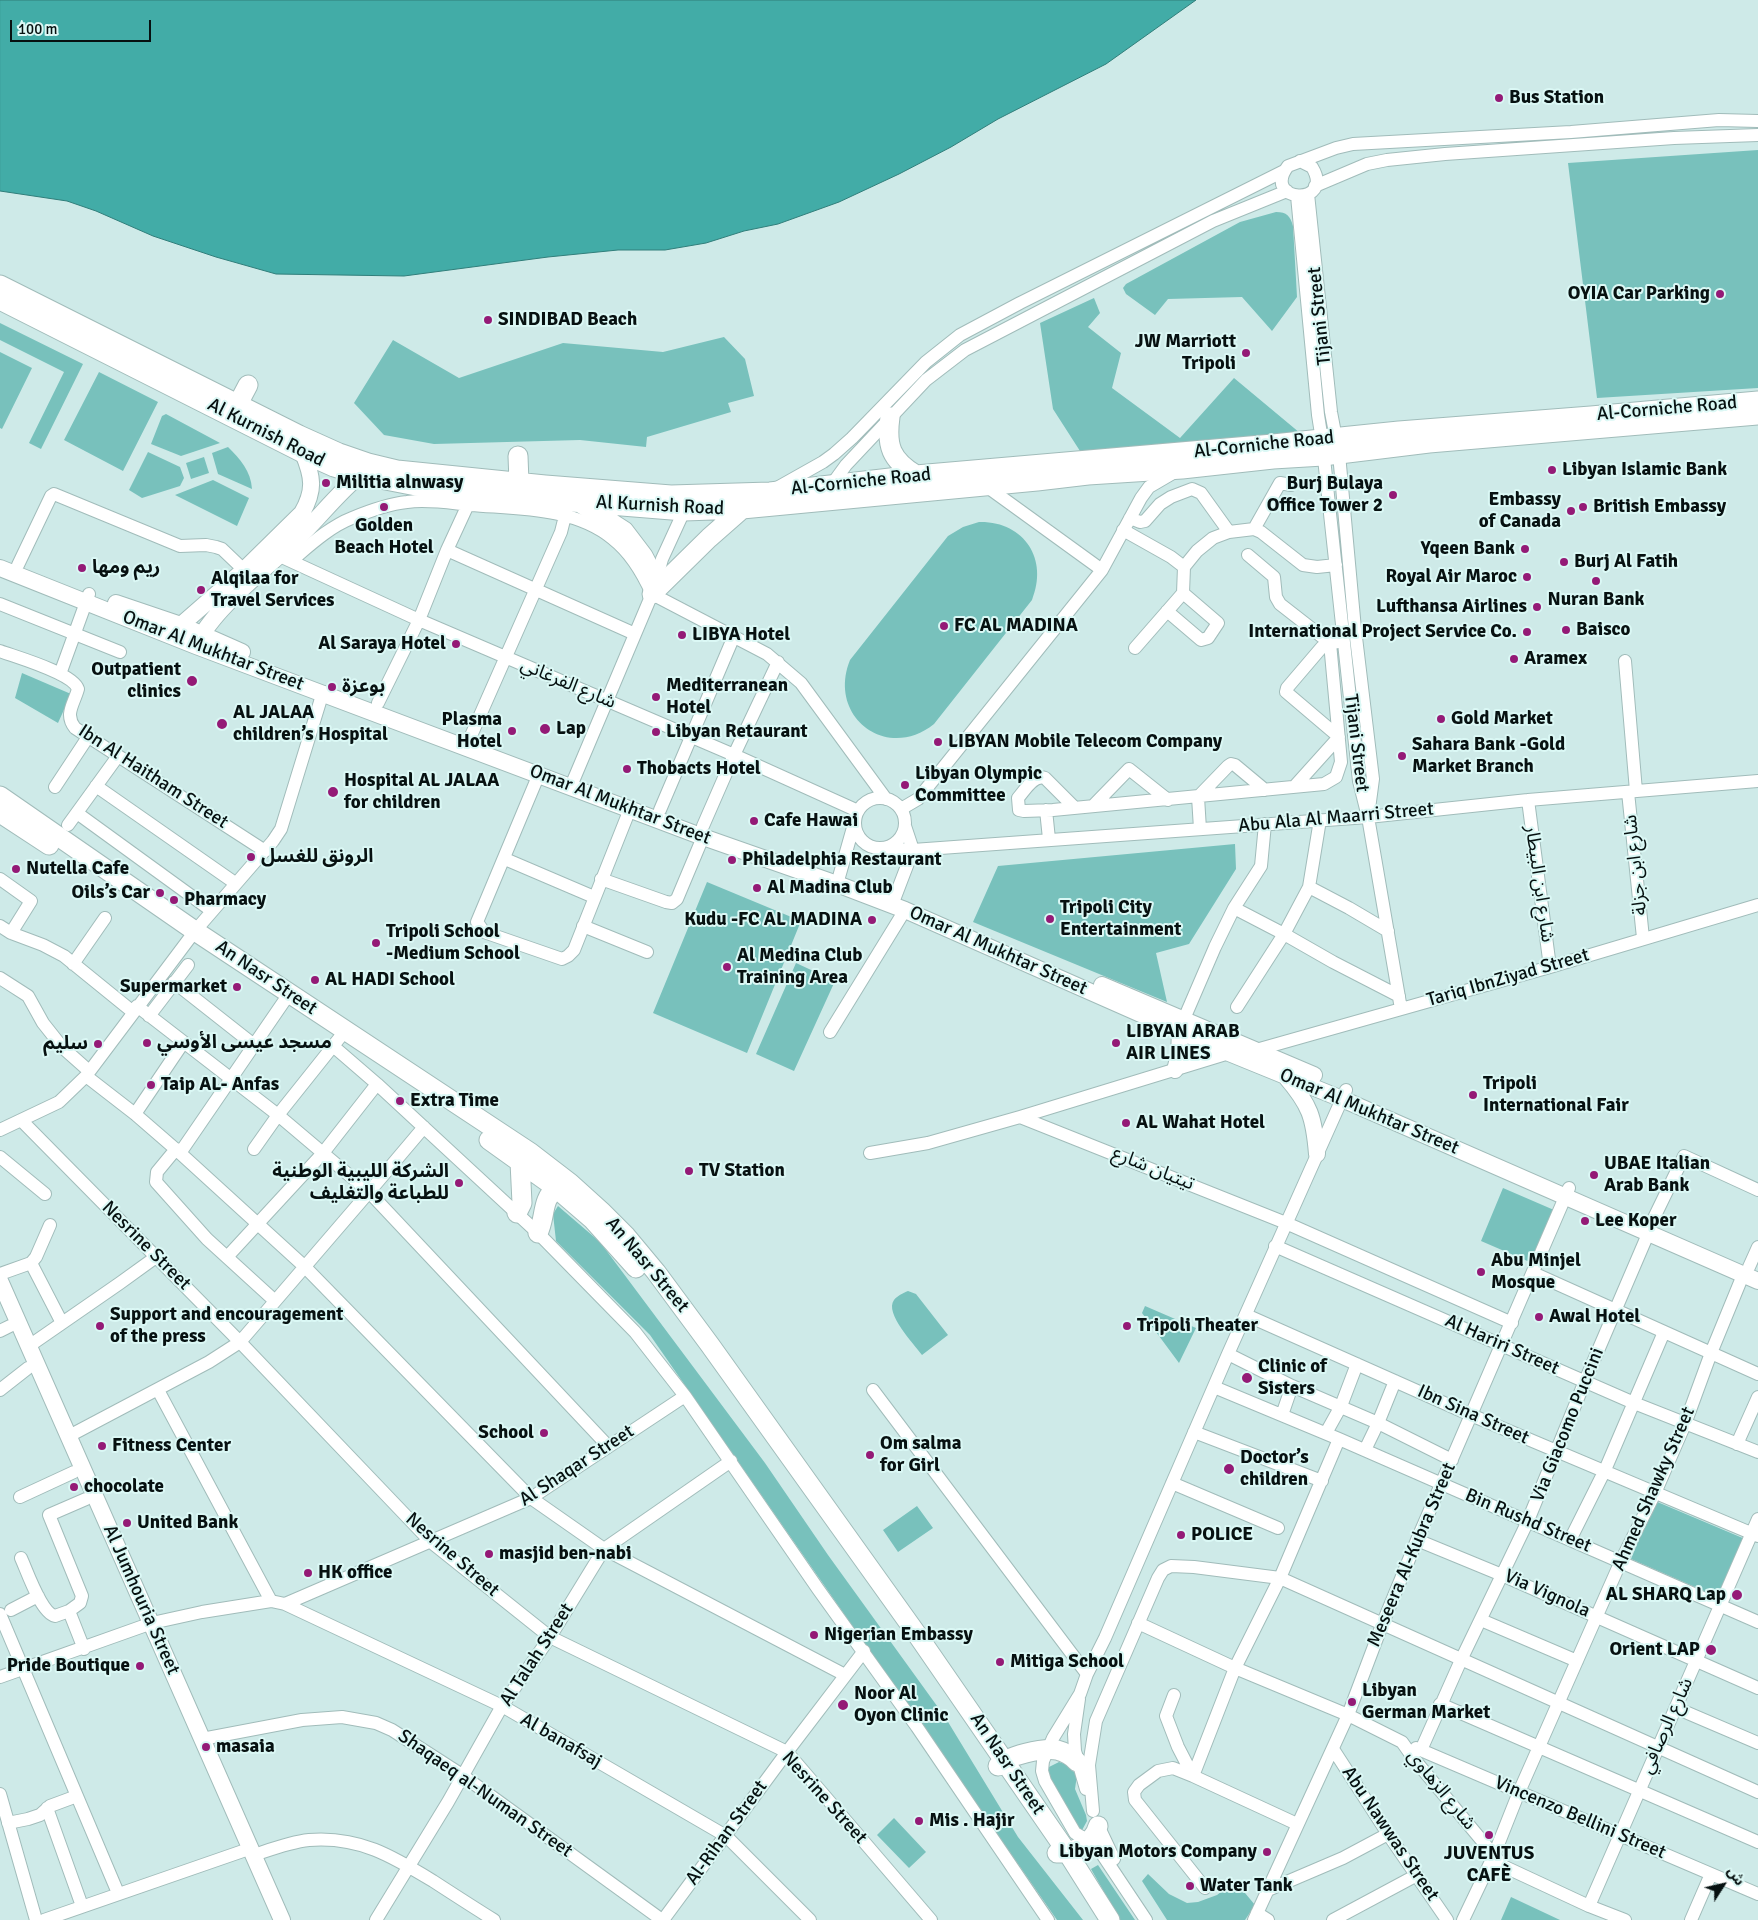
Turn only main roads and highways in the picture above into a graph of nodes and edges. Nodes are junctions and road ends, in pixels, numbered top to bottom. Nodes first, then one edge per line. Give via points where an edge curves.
1 (0, 285) edge
2 (0, 300) edge
3 (248, 385) dead end
4 (1758, 401) edge
5 (238, 404) junction
6 (1758, 416) edge
7 (890, 417) road end
8 (1330, 447) junction
9 (303, 453) junction
10 (518, 456) dead end
11 (360, 475) junction
12 (916, 476) junction
13 (519, 482) junction
14 (770, 492) joint
15 (823, 501) joint
16 (571, 506) junction
17 (742, 509) junction
18 (0, 557) edge
19 (0, 568) edge
20 (88, 598) junction
21 (181, 625) junction
22 (199, 640) junction
23 (272, 668) junction
24 (573, 782) junction
25 (0, 796) edge
26 (0, 813) edge
27 (703, 832) junction
28 (192, 935) junction
29 (1182, 1025) junction
30 (339, 1038) junction
31 (1175, 1070) road end
32 (1285, 1075) junction
33 (1344, 1094) junction
34 (1317, 1154) road end
35 (520, 1162) junction
36 (556, 1188) junction
37 (517, 1213) road end
38 (538, 1233) road end
39 (1752, 1273) edge
40 (0, 1281) edge
41 (0, 1305) edge
42 (5, 1328) edge
43 (147, 1625) junction
44 (1077, 1762) road end
45 (1001, 1763) junction
46 (1093, 1826) road end
47 (248, 1853) junction
48 (1062, 1853) junction
49 (272, 1920) edge
50 (282, 1920) edge
51 (1099, 1920) edge
52 (1110, 1920) edge

1 - 5 highway, Al Kurnish Road
2 - 9 highway, Al Kurnish Road
3 - 5 highway
4 - 8 highway, Al-Corniche Road
5 - 13 highway, Al Kurnish Road via 299,435 368,463 397,470
6 - 8 highway, Al-Corniche Road via 1429,443
7 - 12 highway via 888,434 892,452 902,466
8 - 12 highway, Al-Corniche Road
8 - 15 highway, Al-Corniche Road via 1273,459
9 - 11 highway, Al Kurnish Road
9 - 21 main road via 311,473 312,490 302,513
10 - 13 highway
11 - 16 highway, Al Kurnish Road via 470,499
11 - 22 main road via 345,488 285,559 237,595
12 - 14 highway, Al-Corniche Road
13 - 14 highway, Al Kurnish Road via 671,495
15 - 17 highway, Al Kurnish Road
16 - 17 highway, Al Kurnish Road via 684,511
16 - 17 highway via 624,532 643,556 654,587
18 - 20 main road, Omar Al Mukhtar Street
19 - 20 main road, Omar Al Mukhtar Street
20 - 21 main road, Omar Al Mukhtar Street
20 - 22 main road, Omar Al Mukhtar Street
21 - 22 main road, Omar Al Mukhtar Street
22 - 23 main road, Omar Al Mukhtar Street
23 - 24 main road, Omar Al Mukhtar Street via 378,703
23 - 24 main road, Omar Al Mukhtar Street via 324,692 539,774
24 - 27 main road, Omar Al Mukhtar Street via 630,809
24 - 27 main road, Omar Al Mukhtar Street via 660,810
25 - 28 highway, An Nasr Street
26 - 28 highway, An Nasr Street
27 - 29 main road, Omar Al Mukhtar Street via 839,880
28 - 30 highway, An Nasr Street via 287,997
29 - 31 main road
29 - 32 main road, Omar Al Mukhtar Street via 1229,1052
29 - 33 main road, Omar Al Mukhtar Street via 1256,1050
30 - 35 highway, An Nasr Street
30 - 45 highway, An Nasr Street via 531,1153 570,1183 626,1236 710,1345 916,1633
32 - 33 main road, Omar Al Mukhtar Street
32 - 34 main road via 1308,1105 1314,1121
33 - 39 main road, Omar Al Mukhtar Street
35 - 36 highway, An Nasr Street
35 - 37 highway via 522,1200
36 - 38 highway via 545,1202
36 - 45 highway, An Nasr Street via 592,1219 646,1280
40 - 43 main road, Al Jumhouria Street via 69,1436
41 - 42 main road, Al Jumhouria Street
42 - 43 main road, Al Jumhouria Street via 28,1368
43 - 47 main road, Al Jumhouria Street
43 - 47 main road, Al Jumhouria Street via 202,1739
44 - 45 highway via 1064,1752 1048,1750 1015,1756
45 - 48 highway, An Nasr Street
46 - 48 highway
47 - 49 main road, Al Jumhouria Street
47 - 50 main road, Al Jumhouria Street
48 - 51 highway, An Nasr Street
48 - 52 highway, An Nasr Street

